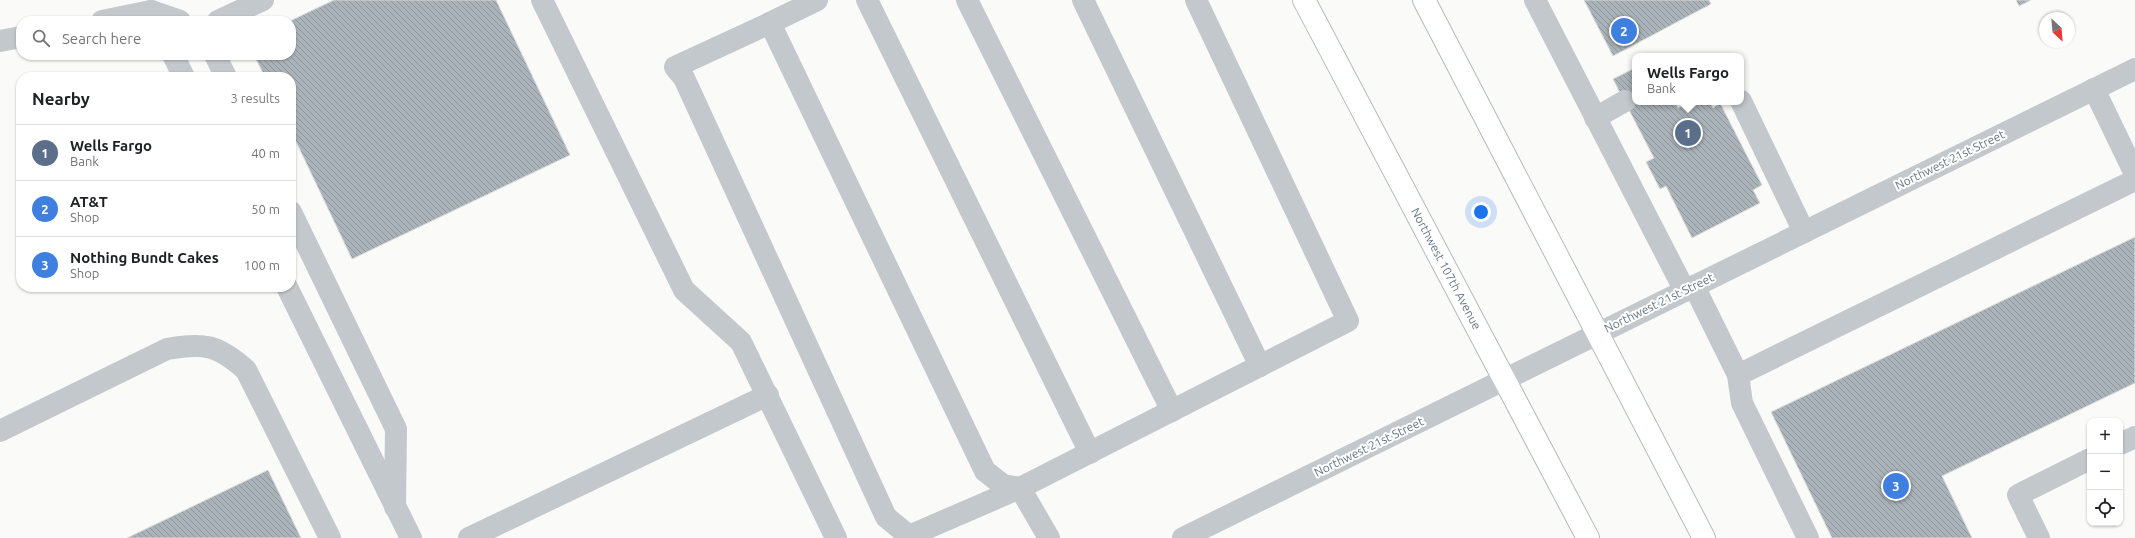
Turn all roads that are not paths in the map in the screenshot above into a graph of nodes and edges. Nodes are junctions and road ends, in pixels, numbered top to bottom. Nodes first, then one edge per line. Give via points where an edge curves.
1 (263, 0) edge
2 (542, 0) edge
3 (817, 0) edge
4 (867, 0) edge
5 (967, 0) edge
6 (1083, 0) edge
7 (1196, 0) edge
8 (1304, 0) edge
9 (1424, 0) edge
10 (1535, 0) edge
11 (229, 16) edge
12 (770, 23) junction
13 (16, 38) edge
14 (0, 41) edge
15 (176, 60) edge
16 (218, 60) edge
17 (2135, 69) edge
18 (182, 72) edge
19 (224, 72) edge
20 (2094, 89) junction
21 (1625, 101) dead end
22 (1743, 105) edge
23 (1595, 118) junction
24 (2135, 174) edge
25 (2135, 180) edge
26 (296, 222) edge
27 (1804, 232) junction
28 (1690, 288) junction
29 (289, 292) edge
30 (1597, 333) junction
31 (1260, 366) junction
32 (1738, 375) junction
33 (1504, 381) junction
34 (768, 395) junction
35 (1172, 411) junction
36 (0, 431) edge
37 (2135, 437) edge
38 (2123, 443) edge
39 (1090, 453) junction
40 (2087, 460) edge
41 (1020, 488) junction
42 (395, 507) junction
43 (330, 538) edge
44 (411, 538) edge
45 (469, 538) edge
46 (836, 538) edge
47 (1049, 538) edge
48 (1183, 538) edge
49 (1588, 538) edge
50 (1704, 538) edge
51 (1808, 538) edge
52 (2039, 538) edge

1 - 11 street
2 - 34 street via 684,290 742,342
3 - 12 street
4 - 39 street
5 - 35 street
6 - 31 street
7 - 31 street via 1348,321
8 - 33 main road, Northwest 107th Avenue
9 - 30 main road
10 - 23 street
12 - 41 street via 985,471 1004,485
12 - 41 street via 674,66 684,78 886,516 909,536
13 - 14 street
15 - 18 street
16 - 19 street
17 - 20 street, Northwest 21st Street
20 - 24 street
20 - 27 street, Northwest 21st Street
21 - 23 street
22 - 27 street
23 - 28 street
25 - 32 street
26 - 42 street via 396,429
27 - 28 street, Northwest 21st Street
28 - 30 street, Northwest 21st Street
28 - 32 street
29 - 42 street
30 - 33 street, Northwest 21st Street
30 - 50 main road
31 - 35 street
32 - 51 street via 1742,403
33 - 48 street, Northwest 21st Street
33 - 49 main road, Northwest 107th Avenue
34 - 45 street
34 - 46 street
35 - 39 street
36 - 43 street via 167,349 189,345 210,347 230,356 246,370
37 - 38 street
39 - 41 street
40 - 52 street via 2018,495
41 - 47 street
42 - 44 street

